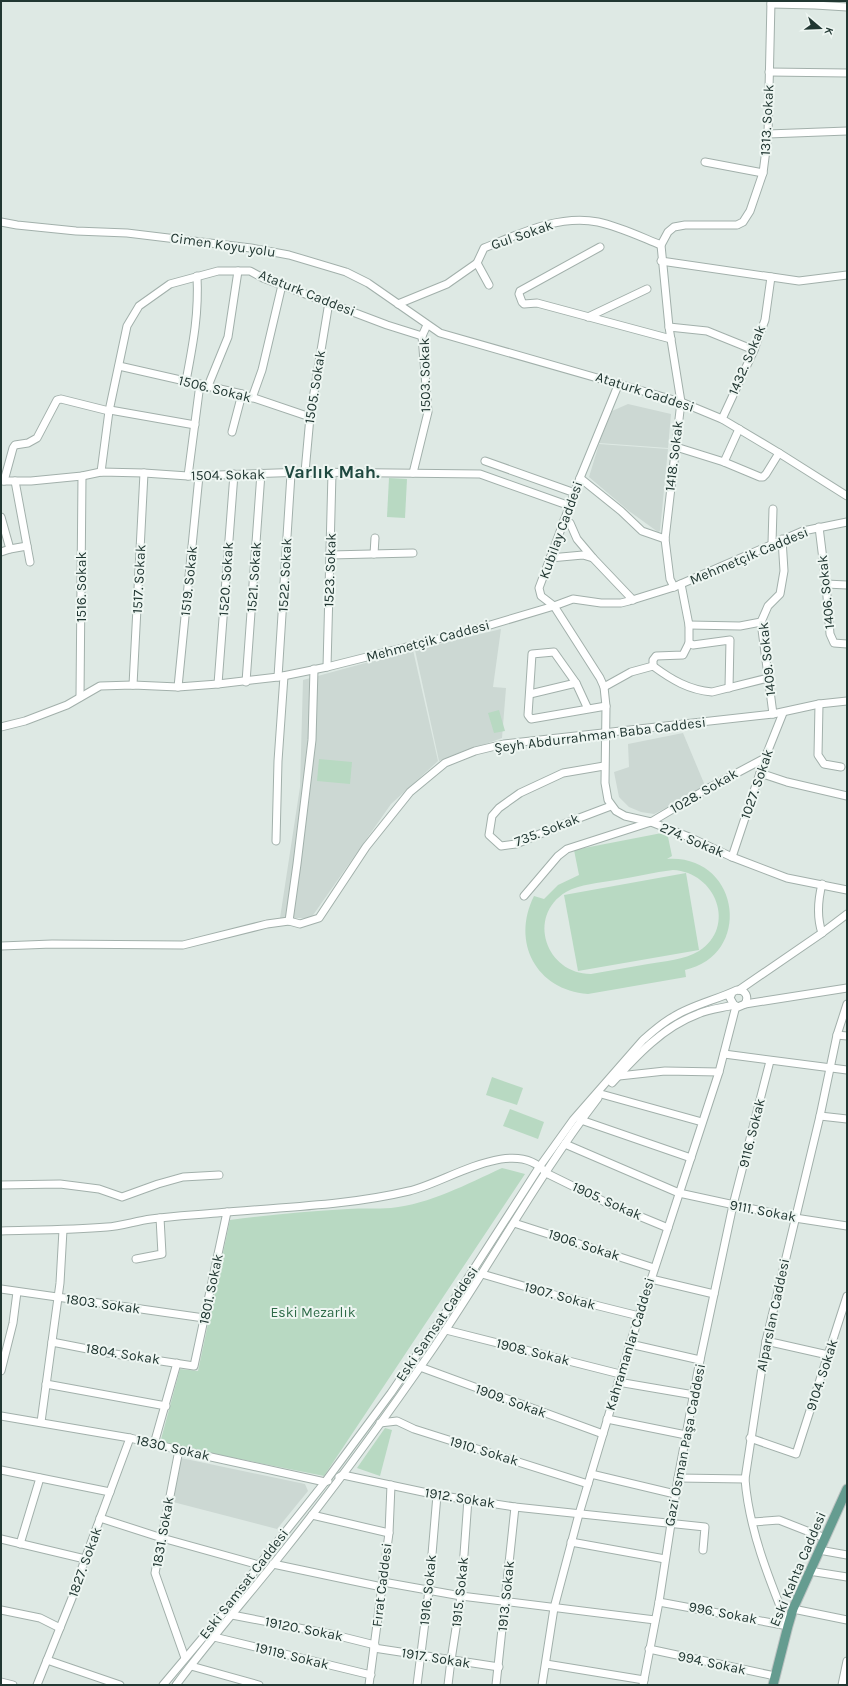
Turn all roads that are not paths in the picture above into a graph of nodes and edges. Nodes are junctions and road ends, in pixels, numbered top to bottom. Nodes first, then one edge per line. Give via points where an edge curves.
1 (771, 3) edge
2 (847, 7) edge
3 (769, 72) junction
4 (847, 73) edge
5 (847, 131) edge
6 (768, 134) junction
7 (705, 162) dead end
8 (763, 173) junction
9 (1, 222) edge
10 (668, 232) joint
11 (661, 245) junction
12 (600, 247) dead end
13 (661, 261) junction
14 (476, 263) junction
15 (238, 271) junction
16 (847, 275) edge
17 (197, 276) junction
18 (771, 277) junction
19 (282, 285) junction
20 (489, 285) dead end
21 (647, 289) dead end
22 (329, 302) junction
23 (398, 304) junction
24 (588, 316) junction
25 (428, 325) junction
26 (669, 327) junction
27 (422, 336) junction
28 (671, 338) junction
29 (754, 350) junction
30 (119, 366) junction
31 (186, 381) junction
32 (619, 383) junction
33 (204, 385) junction
34 (242, 394) junction
35 (252, 398) junction
36 (681, 402) junction
37 (110, 410) junction
38 (310, 417) junction
39 (722, 419) junction
40 (195, 425) junction
41 (739, 429) junction
42 (232, 432) dead end
43 (676, 447) junction
44 (779, 453) junction
45 (485, 461) dead end
46 (724, 462) junction
47 (101, 472) junction
48 (305, 472) junction
49 (144, 473) junction
50 (261, 473) junction
51 (332, 473) junction
52 (413, 473) junction
53 (234, 474) junction
54 (291, 474) junction
55 (82, 476) junction
56 (188, 476) junction
57 (199, 476) junction
58 (580, 478) junction
59 (2, 481) edge
60 (15, 481) junction
61 (574, 493) junction
62 (847, 496) edge
63 (570, 506) junction
64 (773, 509) dead end
65 (1, 518) edge
66 (564, 520) junction
67 (847, 522) edge
68 (819, 528) junction
69 (375, 538) dead end
70 (665, 539) junction
71 (782, 539) junction
72 (772, 543) junction
73 (27, 546) junction
74 (10, 548) junction
75 (1, 552) edge
76 (413, 553) dead end
77 (374, 554) junction
78 (330, 555) junction
79 (550, 558) junction
80 (593, 558) junction
81 (30, 562) dead end
82 (826, 584) junction
83 (678, 585) junction
84 (847, 585) edge
85 (633, 600) junction
86 (554, 606) junction
87 (761, 622) junction
88 (689, 625) junction
89 (689, 643) junction
90 (847, 644) edge
91 (653, 666) junction
92 (327, 667) junction
93 (314, 670) junction
94 (281, 676) junction
95 (768, 678) junction
96 (246, 682) junction
97 (576, 682) junction
98 (218, 684) junction
99 (134, 685) junction
100 (178, 687) junction
101 (604, 687) junction
102 (729, 688) junction
103 (530, 694) junction
104 (80, 697) junction
105 (847, 701) edge
106 (819, 704) junction
107 (606, 706) junction
108 (588, 709) junction
109 (783, 712) junction
110 (773, 714) junction
111 (1, 727) edge
112 (607, 734) junction
113 (765, 758) junction
114 (604, 766) junction
115 (841, 767) dead end
116 (760, 774) junction
117 (847, 796) edge
118 (611, 806) junction
119 (650, 822) junction
120 (276, 841) dead end
121 (732, 857) junction
122 (822, 884) junction
123 (847, 890) edge
124 (524, 896) dead end
125 (847, 914) edge
126 (288, 921) junction
127 (822, 933) junction
128 (1, 946) edge
129 (847, 988) edge
130 (740, 990) junction
131 (732, 993) junction
132 (745, 1004) junction
133 (847, 1004) edge
134 (735, 1006) junction
135 (837, 1035) junction
136 (847, 1036) edge
137 (724, 1054) junction
138 (770, 1061) junction
139 (831, 1068) junction
140 (847, 1070) edge
141 (719, 1072) junction
142 (619, 1076) junction
143 (601, 1094) junction
144 (820, 1116) junction
145 (847, 1119) edge
146 (581, 1120) junction
147 (702, 1122) junction
148 (565, 1144) junction
149 (691, 1158) junction
150 (540, 1166) junction
151 (546, 1173) junction
152 (219, 1175) dead end
153 (1, 1185) edge
154 (679, 1193) junction
155 (734, 1205) junction
156 (227, 1212) junction
157 (160, 1218) junction
158 (795, 1218) junction
159 (514, 1223) junction
160 (847, 1226) edge
161 (668, 1228) junction
162 (64, 1230) junction
163 (1, 1231) edge
164 (136, 1259) dead end
165 (654, 1268) junction
166 (482, 1274) junction
167 (651, 1279) junction
168 (1, 1289) edge
169 (17, 1292) junction
170 (714, 1294) junction
171 (847, 1296) edge
172 (57, 1298) junction
173 (639, 1316) junction
174 (204, 1318) junction
175 (446, 1330) junction
176 (766, 1340) junction
177 (52, 1342) junction
178 (630, 1344) junction
179 (828, 1355) junction
180 (700, 1360) junction
181 (177, 1363) junction
182 (194, 1366) joint
183 (420, 1367) junction
184 (1, 1371) edge
185 (620, 1374) junction
186 (618, 1382) junction
187 (46, 1384) junction
188 (694, 1395) junction
189 (166, 1406) junction
190 (1, 1416) edge
191 (607, 1419) junction
192 (41, 1422) junction
193 (380, 1423) junction
194 (602, 1434) junction
195 (686, 1435) junction
196 (130, 1438) junction
197 (750, 1438) junction
198 (154, 1444) junction
199 (179, 1450) junction
200 (1, 1470) edge
201 (591, 1474) junction
202 (343, 1475) junction
203 (40, 1478) junction
204 (678, 1478) junction
205 (745, 1479) junction
206 (325, 1482) junction
207 (588, 1484) junction
208 (391, 1485) junction
209 (847, 1489) edge
210 (110, 1492) junction
211 (675, 1494) junction
212 (437, 1495) junction
213 (468, 1499) junction
214 (515, 1507) junction
215 (579, 1514) junction
216 (312, 1515) junction
217 (100, 1518) junction
218 (753, 1522) junction
219 (670, 1523) junction
220 (389, 1533) junction
221 (162, 1538) junction
222 (825, 1538) junction
223 (1, 1540) edge
224 (571, 1542) junction
225 (20, 1544) junction
226 (704, 1550) dead end
227 (820, 1550) junction
228 (847, 1555) edge
229 (85, 1559) junction
230 (665, 1559) junction
231 (273, 1564) junction
232 (259, 1565) junction
233 (809, 1571) junction
234 (847, 1577) edge
235 (383, 1584) junction
236 (429, 1590) junction
237 (461, 1596) junction
238 (505, 1600) junction
239 (659, 1602) junction
240 (554, 1608) junction
241 (1, 1610) edge
242 (793, 1610) junction
243 (232, 1615) junction
244 (655, 1620) junction
245 (847, 1620) edge
246 (788, 1626) junction
247 (60, 1628) junction
248 (214, 1637) junction
249 (375, 1646) junction
250 (649, 1649) junction
251 (421, 1656) junction
252 (185, 1658) junction
253 (47, 1660) junction
254 (451, 1660) junction
255 (847, 1661) edge
256 (546, 1664) junction
257 (191, 1666) junction
258 (498, 1667) junction
259 (371, 1675) junction
260 (774, 1681) edge
261 (1, 1682) edge
262 (644, 1682) edge
263 (13, 1685) edge
264 (37, 1685) edge
265 (120, 1685) edge
266 (163, 1685) edge
267 (176, 1685) edge
268 (259, 1685) edge
269 (369, 1685) edge
270 (417, 1685) edge
271 (448, 1685) edge
272 (496, 1685) edge
273 (542, 1685) edge
274 (842, 1685) edge

1 - 2 street
1 - 3 street
3 - 4 street, 1313. Sokak
3 - 6 street, 1313. Sokak
5 - 6 street
6 - 8 street, 1313. Sokak
7 - 8 street
8 - 10 street, 1313. Sokak via 750,211 743,222 730,226 685,225
9 - 23 street, Cimen Koyu yolu via 31,227 127,233 198,241 289,255 346,272 368,283
10 - 11 street, 1418. Sokak
11 - 13 street, 1418. Sokak
11 - 14 street, Gul Sokak via 599,222 583,219 533,229 484,248
12 - 24 street via 520,291 519,294 524,304 537,303
13 - 18 street
13 - 26 street, 1418. Sokak
14 - 20 street
14 - 23 street, Gul Sokak via 447,284
15 - 17 street, Ataturk Caddesi via 218,271
15 - 19 street, Ataturk Caddesi via 250,271
15 - 33 street via 228,337
16 - 18 street via 799,281
17 - 30 street, Ataturk Caddesi via 170,284 139,306 127,326
17 - 31 street via 197,325
18 - 29 street, 1432. Sokak via 765,320
19 - 22 street, Ataturk Caddesi
19 - 35 street via 262,370
21 - 24 street
22 - 27 street, Ataturk Caddesi
22 - 38 street, 1505. Sokak
23 - 25 street, Cimen Koyu yolu
24 - 28 street
25 - 27 street, 1503. Sokak
25 - 32 street, Ataturk Caddesi via 440,333
26 - 28 street, 1418. Sokak
26 - 29 street via 707,331
27 - 52 street, 1503. Sokak via 428,412
28 - 36 street, 1418. Sokak
29 - 39 street, 1432. Sokak
30 - 31 street, 1506. Sokak
30 - 37 street, Ataturk Caddesi
31 - 33 street, 1506. Sokak
32 - 36 street, Ataturk Caddesi
32 - 58 street, Kubilay Caddesi
33 - 34 street, 1506. Sokak
33 - 40 street
34 - 35 street, 1506. Sokak
34 - 42 street
35 - 38 street, 1506. Sokak
36 - 39 street, Ataturk Caddesi
36 - 43 street, 1418. Sokak
37 - 40 street
37 - 47 street, Ataturk Caddesi
37 - 59 street via 57,400 37,438 28,443 15,445
38 - 48 street, 1505. Sokak
39 - 41 street, Ataturk Caddesi
40 - 56 street
41 - 44 street, Ataturk Caddesi
41 - 46 street
43 - 46 street
43 - 70 street, 1418. Sokak
44 - 46 street via 763,477
44 - 62 street, Ataturk Caddesi
45 - 61 street
47 - 49 street, 1504. Sokak
47 - 55 street, 1504. Sokak
48 - 51 street, 1504. Sokak
48 - 54 street, 1504. Sokak
49 - 56 street, 1504. Sokak
49 - 99 street, 1517. Sokak
50 - 53 street, 1504. Sokak
50 - 54 street, 1504. Sokak
50 - 96 street, 1521. Sokak
51 - 52 street, 1504. Sokak
51 - 78 street, 1523. Sokak
52 - 63 street, 1504. Sokak via 480,474
53 - 57 street, 1504. Sokak
53 - 98 street, 1520. Sokak
54 - 94 street, 1522. Sokak
55 - 60 street, 1504. Sokak
55 - 104 street, 1516. Sokak
56 - 57 street, 1504. Sokak
57 - 100 street, 1519. Sokak
58 - 61 street, Kubilay Caddesi
58 - 70 street via 642,531
59 - 60 street, 1504. Sokak
60 - 73 street
61 - 63 street, Kubilay Caddesi
63 - 66 street, Kubilay Caddesi
64 - 72 street
65 - 74 street
66 - 79 street, Kubilay Caddesi
66 - 80 street via 570,523 577,539
67 - 68 street, Mehmetçik Caddesi
68 - 71 street, Mehmetçik Caddesi
68 - 82 street, 1406. Sokak
69 - 77 street
70 - 83 street, 1418. Sokak via 670,579
71 - 72 street, Mehmetçik Caddesi
71 - 87 street, 1409. Sokak via 784,571 780,594 768,606
72 - 83 street, Mehmetçik Caddesi
73 - 74 street
73 - 81 street
74 - 75 street
76 - 77 street
77 - 78 street
78 - 92 street, 1523. Sokak
79 - 80 street via 583,555
79 - 86 street, Kubilay Caddesi via 539,588 541,596
80 - 85 street
82 - 84 street
82 - 90 street, 1406. Sokak via 832,640 834,643
83 - 85 street, Mehmetçik Caddesi
83 - 88 street, 1418. Sokak
85 - 86 street, Mehmetçik Caddesi via 614,603 573,599
86 - 92 street, Mehmetçik Caddesi via 470,631
86 - 101 street, Kubilay Caddesi
87 - 88 street via 740,626
87 - 95 street, 1409. Sokak
88 - 89 street, 1418. Sokak
89 - 91 street via 683,655 656,656 652,660
89 - 102 street via 693,645 730,640
91 - 101 street via 631,672
91 - 102 street via 672,680 703,692
92 - 93 street, Mehmetçik Caddesi
93 - 94 street, Mehmetçik Caddesi
93 - 126 street via 312,740
94 - 96 street, Mehmetçik Caddesi
94 - 120 street, 1522. Sokak
95 - 102 street
95 - 110 street, 1409. Sokak
96 - 98 street, Mehmetçik Caddesi
97 - 103 street
97 - 103 street via 554,652 532,654
97 - 108 street
98 - 100 street, Mehmetçik Caddesi
99 - 100 street, Mehmetçik Caddesi
99 - 104 street, Mehmetçik Caddesi via 100,686
101 - 107 street, Kubilay Caddesi
103 - 108 street via 528,715 531,719
104 - 111 street, Mehmetçik Caddesi
105 - 106 street, Şeyh Abdurrahman Baba Caddesi
106 - 109 street, Şeyh Abdurrahman Baba Caddesi
106 - 115 street via 818,755 824,764
107 - 108 street
107 - 112 street, Kubilay Caddesi
109 - 110 street, Şeyh Abdurrahman Baba Caddesi
109 - 113 street, 1027. Sokak
110 - 112 street, Şeyh Abdurrahman Baba Caddesi
112 - 114 street
112 - 126 street, Şeyh Abdurrahman Baba Caddesi via 504,744 475,751 445,763 410,792 387,819 319,918 300,924
113 - 116 street, 1027. Sokak
113 - 119 street, 1028. Sokak
114 - 118 street via 607,797
114 - 118 street, 735. Sokak via 563,773 520,793 492,816 488,835 501,846 516,844
116 - 117 street
116 - 121 street, 1027. Sokak
118 - 119 street, 274. Sokak via 622,815
119 - 121 street, 274. Sokak via 689,836
119 - 124 street, 1028. Sokak via 567,849
121 - 122 street, 274. Sokak via 787,878
122 - 123 street, 274. Sokak
122 - 127 street via 819,896 819,924
125 - 127 street
126 - 128 street, Şeyh Abdurrahman Baba Caddesi via 184,945
127 - 130 street
129 - 132 street
130 - 131 street
130 - 132 street via 746,994
131 - 134 street via 730,998
131 - 150 street, Eski Samsat Caddesi via 672,1017 643,1040 573,1120
132 - 134 street
133 - 135 street, Alparslan Caddesi
134 - 137 street, Kahramanlar Caddesi
134 - 142 street, Eski Samsat Caddesi via 697,1014 677,1024 649,1046
135 - 136 street
135 - 139 street, Alparslan Caddesi
137 - 138 street
137 - 141 street, Kahramanlar Caddesi
138 - 139 street
138 - 155 street, 9116. Sokak
139 - 140 street
139 - 144 street, Alparslan Caddesi
141 - 142 street via 665,1071
141 - 147 street, Kahramanlar Caddesi
142 - 143 street, Eski Samsat Caddesi
143 - 146 street, Eski Samsat Caddesi
143 - 147 street
144 - 145 street
144 - 158 street, Alparslan Caddesi
146 - 148 street, Eski Samsat Caddesi
146 - 149 street
147 - 149 street, Kahramanlar Caddesi
148 - 151 street, Eski Samsat Caddesi
148 - 154 street, 9111. Sokak
149 - 154 street, Kahramanlar Caddesi
150 - 151 street
150 - 156 street via 531,1161 503,1158 488,1161 427,1187 388,1196
150 - 206 street, Eski Samsat Caddesi via 391,1393
151 - 159 street, Eski Samsat Caddesi
151 - 161 street, 1905. Sokak via 605,1202
152 - 153 street via 183,1177 122,1197 99,1189 60,1184
154 - 155 street, 9111. Sokak
154 - 161 street, Kahramanlar Caddesi
155 - 158 street, 9111. Sokak
155 - 170 street, Gazi Osman Paşa Caddesi
156 - 157 street
156 - 174 street, 1801. Sokak
157 - 162 street via 109,1227
157 - 164 street via 162,1254
158 - 160 street, 9111. Sokak
158 - 176 street, Alparslan Caddesi
159 - 165 street, 1906. Sokak
159 - 166 street, Eski Samsat Caddesi
161 - 165 street, Kahramanlar Caddesi
162 - 163 street
162 - 172 street
165 - 167 street, Kahramanlar Caddesi
166 - 173 street, 1907. Sokak
166 - 175 street, Eski Samsat Caddesi
167 - 170 street
167 - 173 street, Kahramanlar Caddesi
168 - 169 street, 1803. Sokak
169 - 172 street, 1803. Sokak
169 - 184 street via 13,1323
170 - 180 street, Gazi Osman Paşa Caddesi
171 - 179 street, 9104. Sokak
172 - 174 street, 1803. Sokak
172 - 177 street
173 - 178 street, Kahramanlar Caddesi
174 - 182 street, 1801. Sokak
175 - 183 street, Eski Samsat Caddesi
175 - 185 street, 1908. Sokak
176 - 179 street
176 - 197 street, Alparslan Caddesi
177 - 181 street, 1804. Sokak
177 - 187 street
178 - 180 street
178 - 185 street, Kahramanlar Caddesi
179 - 197 street, 9104. Sokak via 796,1454
180 - 188 street, Gazi Osman Paşa Caddesi
181 - 182 street, 1804. Sokak
181 - 189 street
183 - 193 street, Eski Samsat Caddesi
183 - 194 street, 1909. Sokak
185 - 186 street, Kahramanlar Caddesi
186 - 188 street
186 - 191 street, Kahramanlar Caddesi
187 - 189 street
187 - 192 street
188 - 195 street, Gazi Osman Paşa Caddesi
189 - 198 street
190 - 192 street, 1830. Sokak
191 - 194 street, Kahramanlar Caddesi
191 - 195 street
192 - 196 street, 1830. Sokak
193 - 202 street, Eski Samsat Caddesi
193 - 207 street, 1910. Sokak via 397,1421 414,1429
194 - 201 street, Kahramanlar Caddesi
195 - 204 street, Gazi Osman Paşa Caddesi
196 - 198 street, 1830. Sokak
196 - 210 street, 1827. Sokak
197 - 205 street, Alparslan Caddesi
198 - 199 street, 1830. Sokak
199 - 206 street, 1830. Sokak
199 - 221 street, 1831. Sokak
200 - 203 street
201 - 207 street, Kahramanlar Caddesi
201 - 211 street
202 - 206 street
202 - 208 street, 1912. Sokak
202 - 216 street, Eski Samsat Caddesi
203 - 210 street
203 - 225 street
204 - 205 street
204 - 211 street, Gazi Osman Paşa Caddesi
205 - 218 street, Alparslan Caddesi via 746,1499
206 - 232 street, Eski Samsat Caddesi
207 - 215 street, Kahramanlar Caddesi
208 - 212 street, 1912. Sokak
208 - 220 street, Fırat Caddesi
209 - 222 main road, Eski Kahta Caddesi
210 - 217 street, 1827. Sokak
211 - 219 street, Gazi Osman Paşa Caddesi
212 - 213 street, 1912. Sokak
212 - 236 street, 1916. Sokak
213 - 214 street, 1912. Sokak
213 - 237 street, 1915. Sokak
214 - 215 street, 1912. Sokak
214 - 238 street, 1913. Sokak
215 - 219 street, 1912. Sokak
215 - 224 street, Kahramanlar Caddesi
216 - 220 street
216 - 231 street, Eski Samsat Caddesi
217 - 221 street
217 - 229 street, 1827. Sokak
218 - 222 street via 779,1520
218 - 246 street, Alparslan Caddesi via 757,1544
219 - 226 street, 1912. Sokak via 706,1527
219 - 230 street, Gazi Osman Paşa Caddesi
220 - 235 street, Fırat Caddesi
221 - 232 street
221 - 252 street, 1831. Sokak via 155,1573
222 - 227 main road, Eski Kahta Caddesi
223 - 225 street
224 - 230 street
224 - 240 street, Kahramanlar Caddesi
225 - 229 street
227 - 228 street
227 - 233 main road, Eski Kahta Caddesi
229 - 247 street, 1827. Sokak
230 - 239 street, Gazi Osman Paşa Caddesi
231 - 235 street
231 - 243 street, Eski Samsat Caddesi
232 - 252 street, Eski Samsat Caddesi via 221,1616
233 - 234 street
233 - 242 main road, Eski Kahta Caddesi
235 - 236 street
235 - 249 street, Fırat Caddesi
236 - 237 street
236 - 251 street, 1916. Sokak
237 - 238 street
237 - 254 street, 1915. Sokak
238 - 240 street
238 - 258 street, 1913. Sokak
239 - 244 street, Gazi Osman Paşa Caddesi
239 - 246 street, 996. Sokak
240 - 244 street
240 - 256 street, Kahramanlar Caddesi
241 - 247 street via 40,1618
242 - 245 street
242 - 246 main road, Eski Kahta Caddesi
243 - 248 street, Eski Samsat Caddesi
243 - 249 street, 19120. Sokak via 335,1635
244 - 250 street, Gazi Osman Paşa Caddesi
246 - 260 main road, Eski Kahta Caddesi
247 - 253 street, 1827. Sokak
248 - 257 street, Eski Samsat Caddesi
248 - 259 street, 19119. Sokak
249 - 251 street, 1917. Sokak
249 - 259 street, Fırat Caddesi
250 - 260 street, 994. Sokak
250 - 262 street, Gazi Osman Paşa Caddesi
251 - 254 street, 1917. Sokak
251 - 270 street, 1916. Sokak
252 - 266 street, Eski Samsat Caddesi
253 - 264 street, 1827. Sokak
253 - 265 street
254 - 258 street, 1917. Sokak
254 - 271 street, 1915. Sokak
255 - 274 street
256 - 262 street
256 - 273 street, Kahramanlar Caddesi
257 - 267 street, Eski Samsat Caddesi
257 - 268 street
258 - 272 street, 1913. Sokak
259 - 269 street, Fırat Caddesi
261 - 263 street

